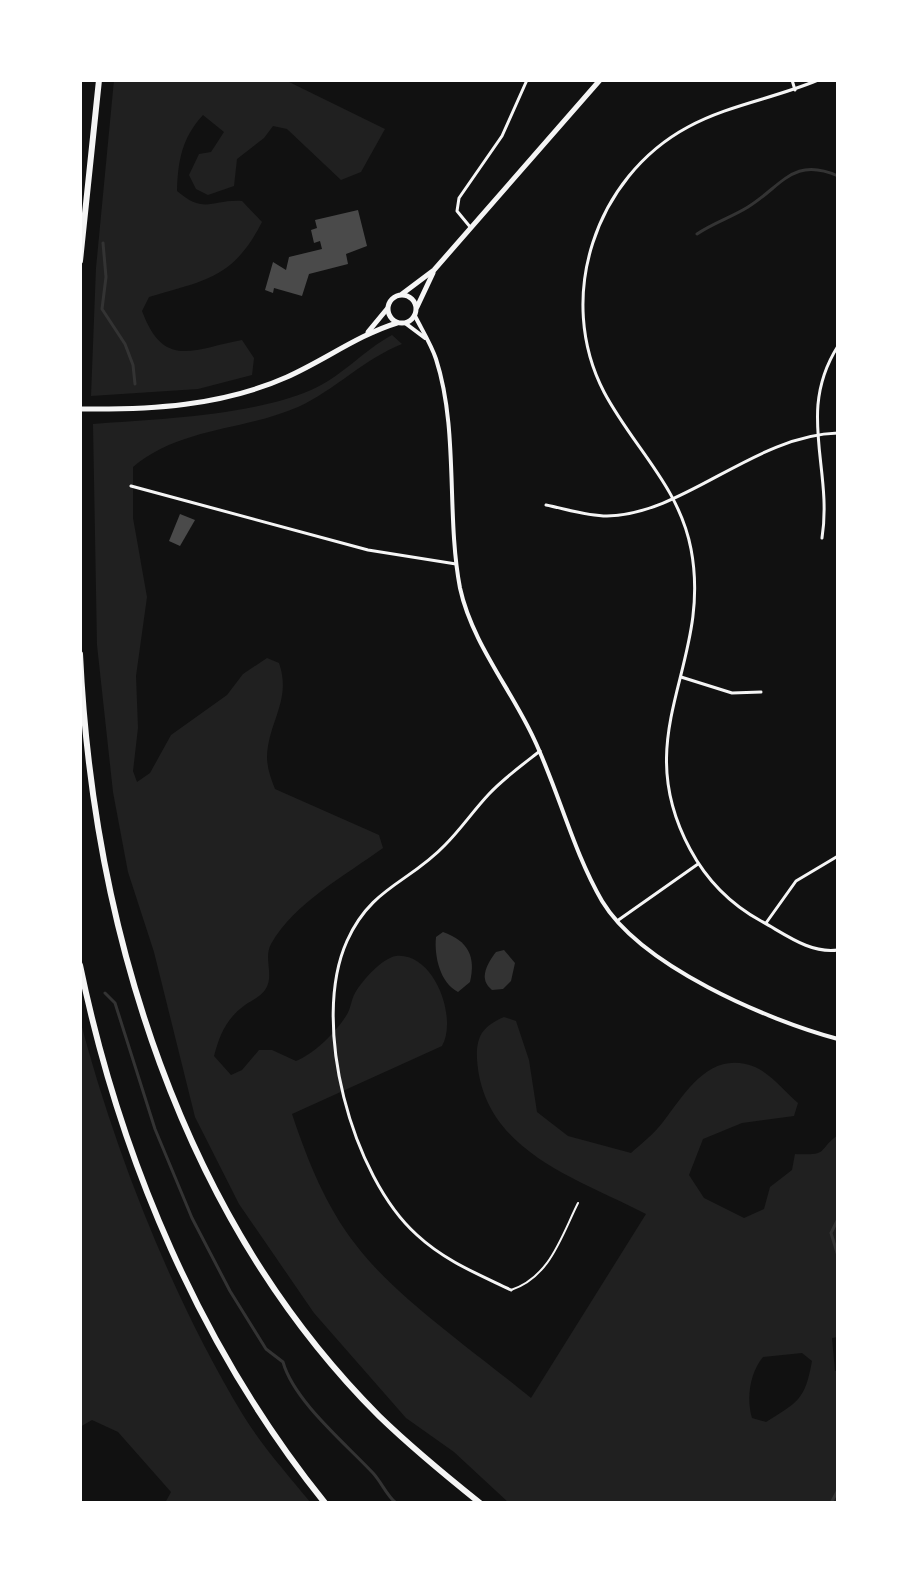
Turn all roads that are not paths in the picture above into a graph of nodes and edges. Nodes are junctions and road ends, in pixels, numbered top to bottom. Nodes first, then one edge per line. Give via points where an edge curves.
1 (99, 80) edge
2 (527, 80) edge
3 (600, 80) edge
4 (792, 80) edge
5 (818, 80) edge
6 (795, 90) junction
7 (471, 228) junction
8 (80, 261) edge
9 (434, 270) junction
10 (402, 294) junction
11 (388, 308) junction
12 (417, 308) junction
13 (415, 316) junction
14 (397, 323) junction
15 (405, 323) junction
16 (367, 332) junction
17 (427, 340) junction
18 (838, 346) edge
19 (80, 409) edge
20 (838, 433) edge
21 (816, 434) junction
22 (131, 486) dead end
23 (673, 496) junction
24 (546, 505) dead end
25 (822, 538) dead end
26 (456, 564) junction
27 (80, 654) edge
28 (681, 677) junction
29 (761, 692) dead end
30 (540, 751) junction
31 (838, 856) edge
32 (698, 864) junction
33 (617, 921) junction
34 (766, 923) junction
35 (838, 950) edge
36 (80, 965) edge
37 (838, 1039) edge
38 (578, 1203) dead end
39 (511, 1290) joint
40 (325, 1503) edge
41 (480, 1503) edge

1 - 8 highway
2 - 7 street via 498,143 459,198 457,211
3 - 7 main road
4 - 6 street
5 - 6 street
6 - 23 street via 706,118 655,148 615,194 589,256 583,314 597,377
7 - 9 main road
9 - 10 main road
9 - 12 main road
10 - 11 main road
10 - 12 main road
11 - 14 main road
11 - 16 main road
12 - 13 main road
13 - 15 main road
13 - 17 street
14 - 15 main road
14 - 16 main road
15 - 17 street
16 - 19 main road via 284,378 232,395 171,407
17 - 26 street via 443,395
18 - 21 street via 817,393
20 - 21 street
21 - 23 street via 782,444
21 - 25 street via 826,497
22 - 26 street via 368,550
23 - 24 street via 638,511 608,516
23 - 28 street via 687,533 696,594
26 - 30 street via 472,626
27 - 41 highway via 93,795 116,914 188,1135 242,1240 298,1321 377,1414
28 - 29 street via 732,693
28 - 32 street via 667,732 666,780 675,816
30 - 33 street via 596,888
30 - 39 street via 502,781 444,847 369,905 347,942 335,1001 341,1085 383,1192 417,1236 462,1268
31 - 34 street via 796,881
32 - 33 street
32 - 34 street via 732,901
33 - 37 street via 639,944 755,1010
34 - 35 street via 819,950
36 - 40 highway via 127,1136 180,1267 251,1402
38 - 39 lane via 544,1271

